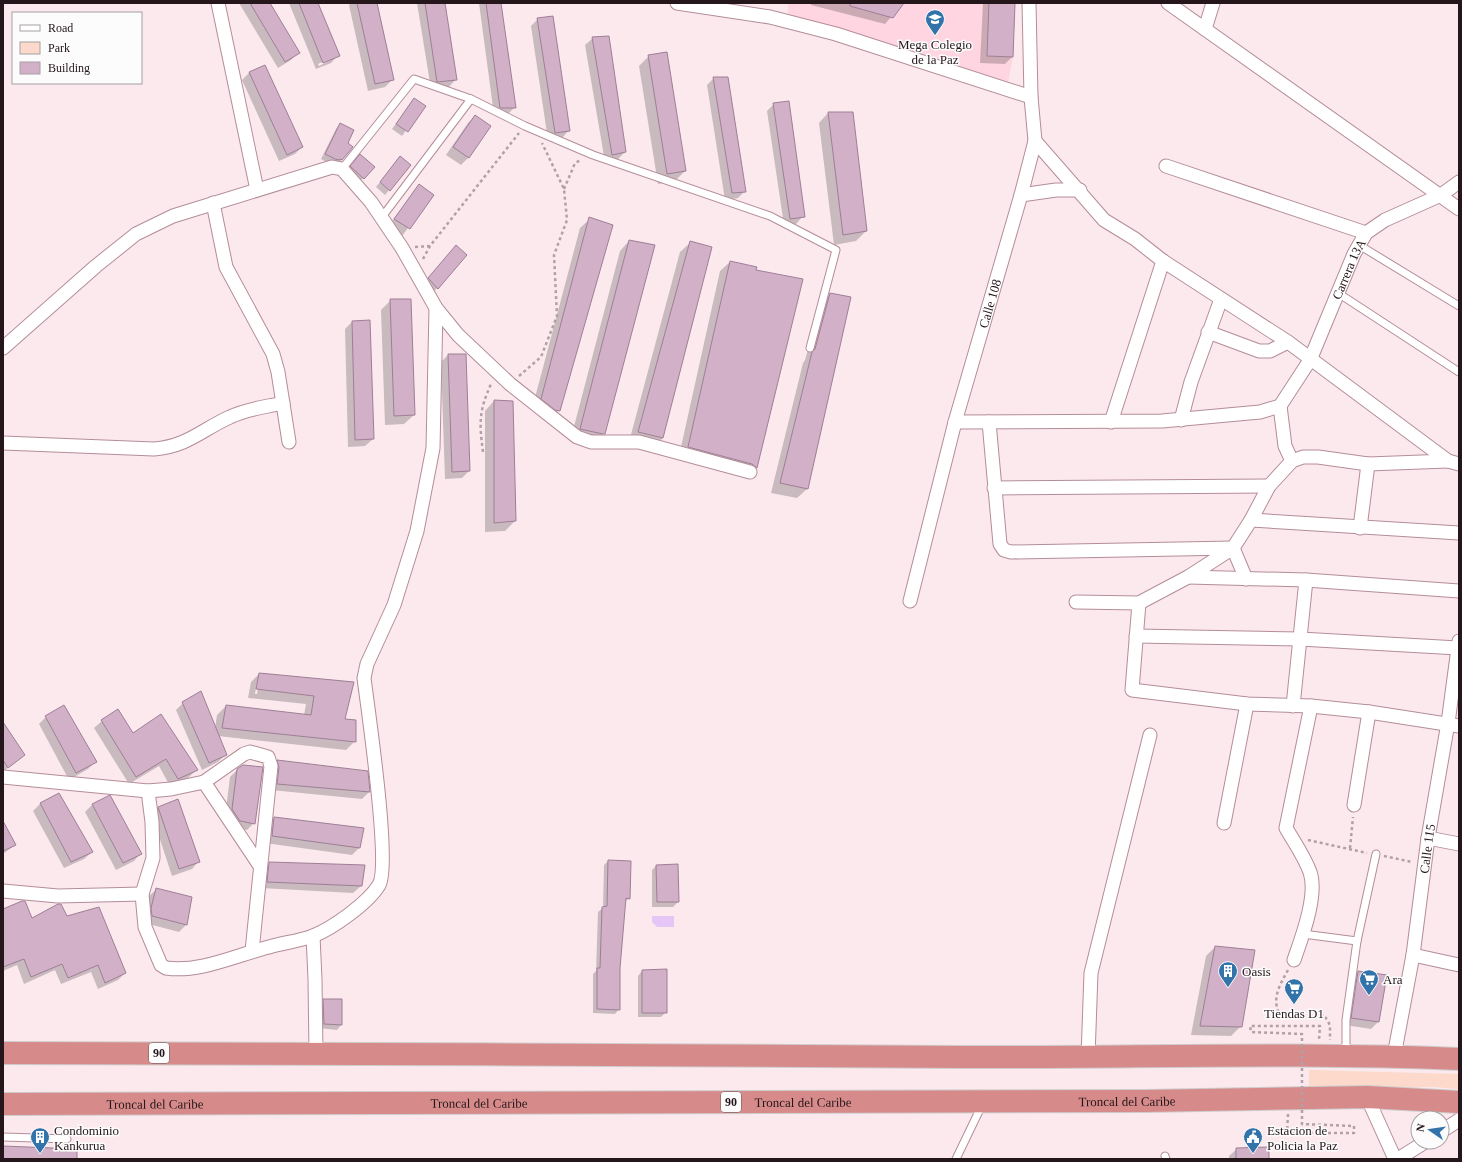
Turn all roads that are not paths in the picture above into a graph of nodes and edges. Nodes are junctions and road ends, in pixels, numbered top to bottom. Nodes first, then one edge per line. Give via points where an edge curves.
1 (218, 3) edge
2 (677, 3) edge
3 (1029, 3) edge
4 (1168, 3) edge
5 (1213, 3) edge
6 (1205, 29) junction
7 (1031, 97) junction
8 (471, 99) junction
9 (1035, 140) junction
10 (1166, 166) dead end
11 (342, 169) junction
12 (1459, 182) edge
13 (257, 190) junction
14 (1080, 190) junction
15 (1021, 195) junction
16 (1441, 195) junction
17 (213, 203) junction
18 (1459, 209) edge
19 (382, 217) junction
20 (1366, 233) junction
21 (1359, 245) junction
22 (1163, 261) junction
23 (1338, 292) junction
24 (1221, 299) junction
25 (1459, 306) edge
26 (436, 308) junction
27 (1208, 332) junction
28 (1288, 342) junction
29 (3, 348) edge
30 (810, 348) dead end
31 (1310, 360) junction
32 (1459, 372) edge
33 (283, 403) junction
34 (1280, 406) junction
35 (1181, 420) junction
36 (955, 422) junction
37 (990, 422) junction
38 (1111, 422) junction
39 (289, 442) dead end
40 (3, 443) edge
41 (1292, 461) junction
42 (1454, 462) edge
43 (1368, 464) junction
44 (750, 472) dead end
45 (1269, 486) junction
46 (994, 488) junction
47 (1251, 520) junction
48 (1360, 528) junction
49 (1459, 533) edge
50 (1233, 548) junction
51 (1188, 577) junction
52 (1246, 579) junction
53 (1306, 580) junction
54 (1459, 591) edge
55 (910, 601) dead end
56 (1076, 602) dead end
57 (1139, 603) junction
58 (1136, 636) junction
59 (1300, 640) junction
60 (1459, 645) edge
61 (1247, 704) junction
62 (1293, 706) junction
63 (1311, 706) junction
64 (1369, 712) junction
65 (1454, 724) edge
66 (1150, 735) dead end
67 (3, 777) edge
68 (204, 782) junction
69 (148, 791) junction
70 (1354, 805) road end
71 (1224, 823) dead end
72 (1428, 838) junction
73 (1459, 844) edge
74 (1376, 854) road end
75 (260, 866) junction
76 (3, 891) edge
77 (142, 894) junction
78 (1303, 934) junction
79 (313, 936) junction
80 (1357, 941) junction
81 (252, 951) junction
82 (1413, 955) junction
83 (1294, 960) road end
84 (1459, 965) edge
85 (3, 1053) edge
86 (316, 1053) junction
87 (1346, 1055) junction
88 (1394, 1056) junction
89 (1088, 1057) junction
90 (1459, 1059) edge
91 (1367, 1097) junction
92 (984, 1102) junction
93 (1459, 1102) edge
94 (3, 1104) edge
95 (1459, 1120) edge
96 (1450, 1126) edge
97 (3, 1137) edge
98 (67, 1139) dead end
99 (1411, 1150) edge
100 (956, 1159) edge
101 (1396, 1159) edge

1 - 13 street
2 - 7 street via 770,17 836,34
3 - 7 street, Calle 108
4 - 6 street
5 - 6 street
6 - 16 street
7 - 9 street, Calle 108
8 - 11 lane via 414,79
8 - 19 lane
8 - 30 lane via 525,126 593,155 770,216 836,250
9 - 14 street
9 - 15 street, Calle 108
10 - 20 street
11 - 13 street via 332,167
11 - 19 street
12 - 16 street, Carrera 13A
13 - 17 street
14 - 15 street via 1056,190
14 - 22 street via 1092,209 1104,220 1135,239
15 - 36 street, Calle 108
16 - 18 street
16 - 20 street, Carrera 13A via 1384,220
17 - 29 street via 173,216 136,234
17 - 33 street via 226,267 273,354
19 - 26 street
20 - 21 street, Carrera 13A
21 - 23 street, Carrera 13A
21 - 25 lane
22 - 24 street
22 - 38 street
23 - 31 street, Carrera 13A
23 - 32 lane
24 - 27 street
24 - 28 street
26 - 44 street via 458,335 497,373 577,437 591,442 639,442
26 - 79 street via 433,448 417,531 394,605 367,664 364,678 376,772 382,857 380,883 370,897
27 - 28 street via 1259,351 1270,351
27 - 35 street
28 - 31 street
31 - 34 street, Carrera 13A
31 - 42 street
33 - 39 street
33 - 40 street via 241,412 185,443 170,448
34 - 35 street via 1260,412
34 - 41 street via 1285,446
35 - 38 street
36 - 37 street
36 - 55 street, Calle 108
37 - 38 street
37 - 46 street
41 - 43 street via 1303,457 1318,457
41 - 45 street
42 - 43 street
43 - 48 street
45 - 46 street
45 - 47 street
46 - 50 street via 1000,544 1004,550 1011,552
47 - 48 street
47 - 50 street
48 - 49 street
50 - 51 street
50 - 52 street
51 - 52 street
51 - 57 street
52 - 53 street
53 - 54 street
53 - 59 street
56 - 57 street
57 - 58 street
58 - 59 street
58 - 61 street via 1132,690
59 - 60 street
59 - 62 street
60 - 65 street, Calle 115
61 - 62 street
61 - 71 street
62 - 63 street
63 - 64 street
63 - 78 street via 1286,828 1310,873 1312,891
64 - 65 street
64 - 70 street
65 - 72 street, Calle 115
66 - 89 street via 1091,974
67 - 69 street
68 - 69 street via 171,790
68 - 75 street
68 - 75 street via 250,752 263,755 271,761
69 - 77 street via 153,858
72 - 73 street
72 - 82 street, Calle 115
74 - 80 lane
75 - 81 street
76 - 77 street via 58,896
77 - 81 street via 145,927 161,965 166,968 201,966
78 - 80 lane
78 - 83 street
79 - 81 street
79 - 86 street
80 - 87 lane via 1346,1020
82 - 84 street
82 - 88 street, Calle 115
85 - 86 highway, 90
86 - 89 highway, 90
87 - 88 highway, 90
87 - 89 highway, 90
88 - 90 highway, 90
91 - 92 highway, Troncal del Caribe / 90 via 1144,1102
91 - 93 highway, Troncal del Caribe / 90
91 - 101 street
92 - 94 highway, Troncal del Caribe / 90
92 - 100 lane
95 - 96 street
97 - 98 lane
99 - 101 street

